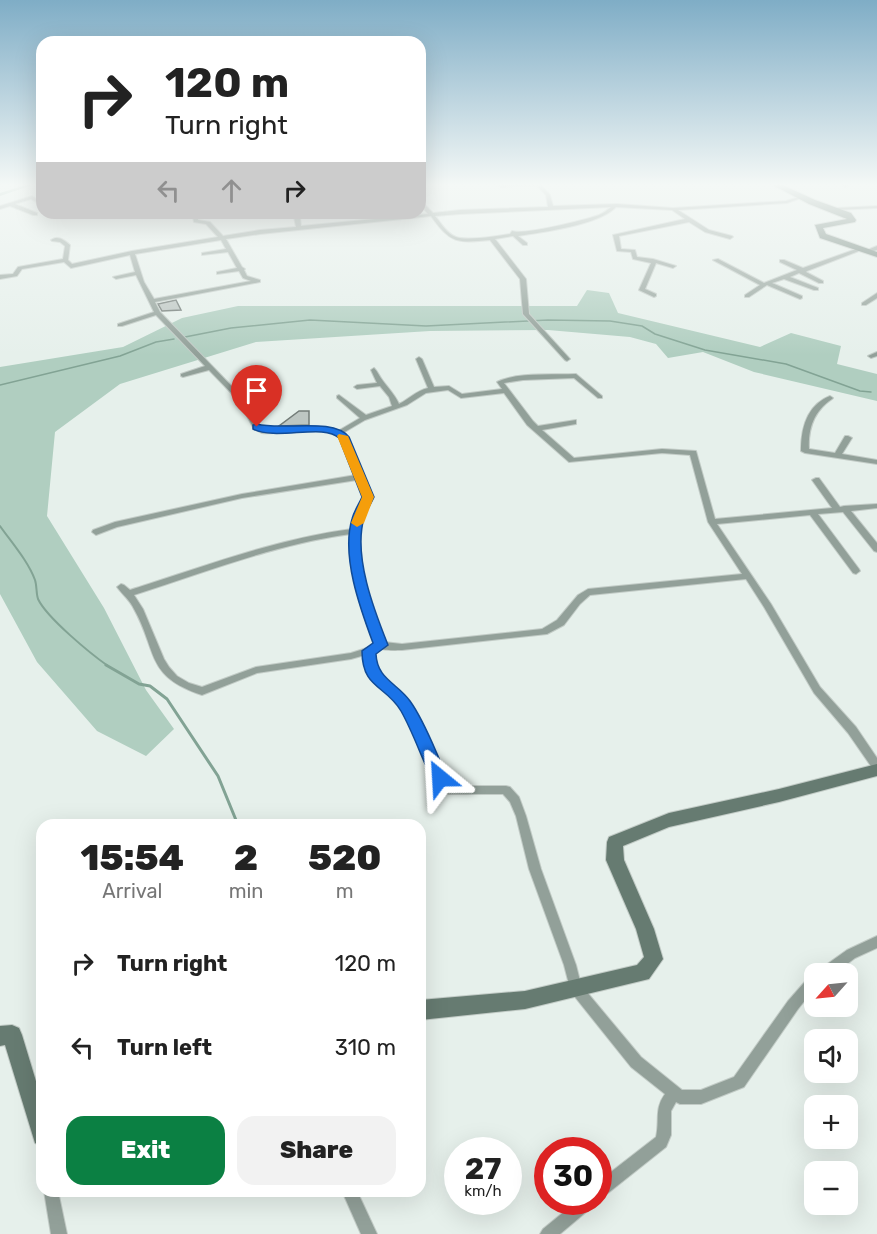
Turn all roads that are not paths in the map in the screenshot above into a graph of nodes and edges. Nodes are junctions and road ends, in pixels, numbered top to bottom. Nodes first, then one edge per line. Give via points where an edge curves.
1 (62, 241) edge
2 (213, 241) edge
3 (224, 241) edge
4 (494, 241) edge
5 (521, 241) edge
6 (617, 241) edge
7 (838, 241) edge
8 (525, 244) dead end
9 (228, 250) junction
10 (869, 250) edge
11 (132, 253) junction
12 (204, 254) dead end
13 (877, 255) edge
14 (65, 260) junction
15 (716, 260) dead end
16 (653, 261) junction
17 (783, 261) dead end
18 (673, 266) dead end
19 (242, 269) junction
20 (802, 271) junction
21 (137, 273) junction
22 (219, 273) dead end
23 (0, 276) edge
24 (116, 277) dead end
25 (785, 277) junction
26 (821, 282) dead end
27 (765, 284) junction
28 (816, 290) dead end
29 (654, 295) dead end
30 (877, 295) edge
31 (747, 296) dead end
32 (800, 297) dead end
33 (151, 302) junction
34 (864, 304) dead end
35 (157, 313) junction
36 (120, 325) dead end
37 (419, 359) dead end
38 (567, 359) dead end
39 (210, 367) junction
40 (374, 370) dead end
41 (183, 375) dead end
42 (381, 384) junction
43 (357, 387) dead end
44 (432, 390) junction
45 (503, 391) junction
46 (339, 397) dead end
47 (600, 397) dead end
48 (830, 398) dead end
49 (396, 407) junction
50 (365, 418) junction
51 (573, 422) dead end
52 (536, 429) junction
53 (339, 433) junction
54 (849, 438) dead end
55 (837, 457) junction
56 (877, 462) edge
57 (359, 477) junction
58 (816, 480) dead end
59 (877, 506) edge
60 (841, 509) junction
61 (812, 512) junction
62 (712, 522) junction
63 (357, 531) junction
64 (96, 532) dead end
65 (877, 549) edge
66 (856, 571) dead end
67 (748, 576) junction
68 (381, 645) junction
69 (369, 651) junction
70 (877, 768) edge
71 (877, 942) edge
72 (839, 963) edge
73 (575, 988) junction
74 (804, 992) edge
75 (426, 1009) edge
76 (0, 1036) edge
77 (675, 1094) junction
78 (36, 1122) edge
79 (612, 1181) edge
80 (52, 1197) edge
81 (352, 1197) edge
82 (571, 1215) edge
83 (59, 1234) edge
84 (369, 1234) edge
85 (548, 1234) edge

1 - 14 street via 68,246
2 - 11 street
3 - 9 street
4 - 38 street via 523,279 526,314
5 - 8 street
6 - 16 street via 618,249
7 - 10 main road
9 - 12 street
9 - 19 street
10 - 13 main road
10 - 20 street
11 - 14 street via 71,266
11 - 21 street
14 - 23 street
15 - 27 street
16 - 18 street
16 - 29 street via 642,290
17 - 20 street
19 - 22 street
19 - 33 street via 247,279 258,281
20 - 25 street
20 - 26 street
21 - 24 street
21 - 33 street
25 - 27 street
25 - 28 street
27 - 31 street
27 - 32 street
30 - 34 street
33 - 35 street
35 - 36 street
35 - 39 street
37 - 44 street
39 - 41 street
39 - 53 street via 242,400 257,427 265,431 321,429
40 - 42 street
42 - 43 street
42 - 49 street via 389,390
44 - 45 street via 449,388 461,396
44 - 49 street
45 - 47 street via 500,382 507,380 566,375 576,376
45 - 52 street
46 - 50 street
48 - 55 street via 815,406 808,422 805,450
49 - 50 street
50 - 53 street
51 - 52 street
52 - 62 street via 572,460 640,453 693,453
53 - 57 street
54 - 55 street
55 - 56 street
57 - 63 street via 368,497
57 - 64 street via 242,496
58 - 60 street
59 - 60 street
60 - 61 street
60 - 65 street
61 - 62 street
61 - 66 street
62 - 67 street
63 - 68 street via 356,554 364,601
63 - 69 street via 308,537 255,551 197,573 125,590 139,607 159,664 177,681 202,691 256,670
67 - 68 street via 588,592 579,597 561,625 544,632 402,647
67 - 70 street via 817,690 852,730
68 - 69 street
69 - 73 street via 369,665 379,683 395,693 406,707 447,790 506,790 515,800
70 - 73 main road via 765,799 711,809 636,831 615,842 615,860 654,958 642,973
71 - 72 street
73 - 75 main road via 525,1000
73 - 77 street via 636,1062
74 - 77 street via 739,1082 701,1097
76 - 78 main road via 12,1035
77 - 79 street via 666,1101 662,1115 666,1133 662,1142
80 - 83 street
81 - 84 street
82 - 85 street

